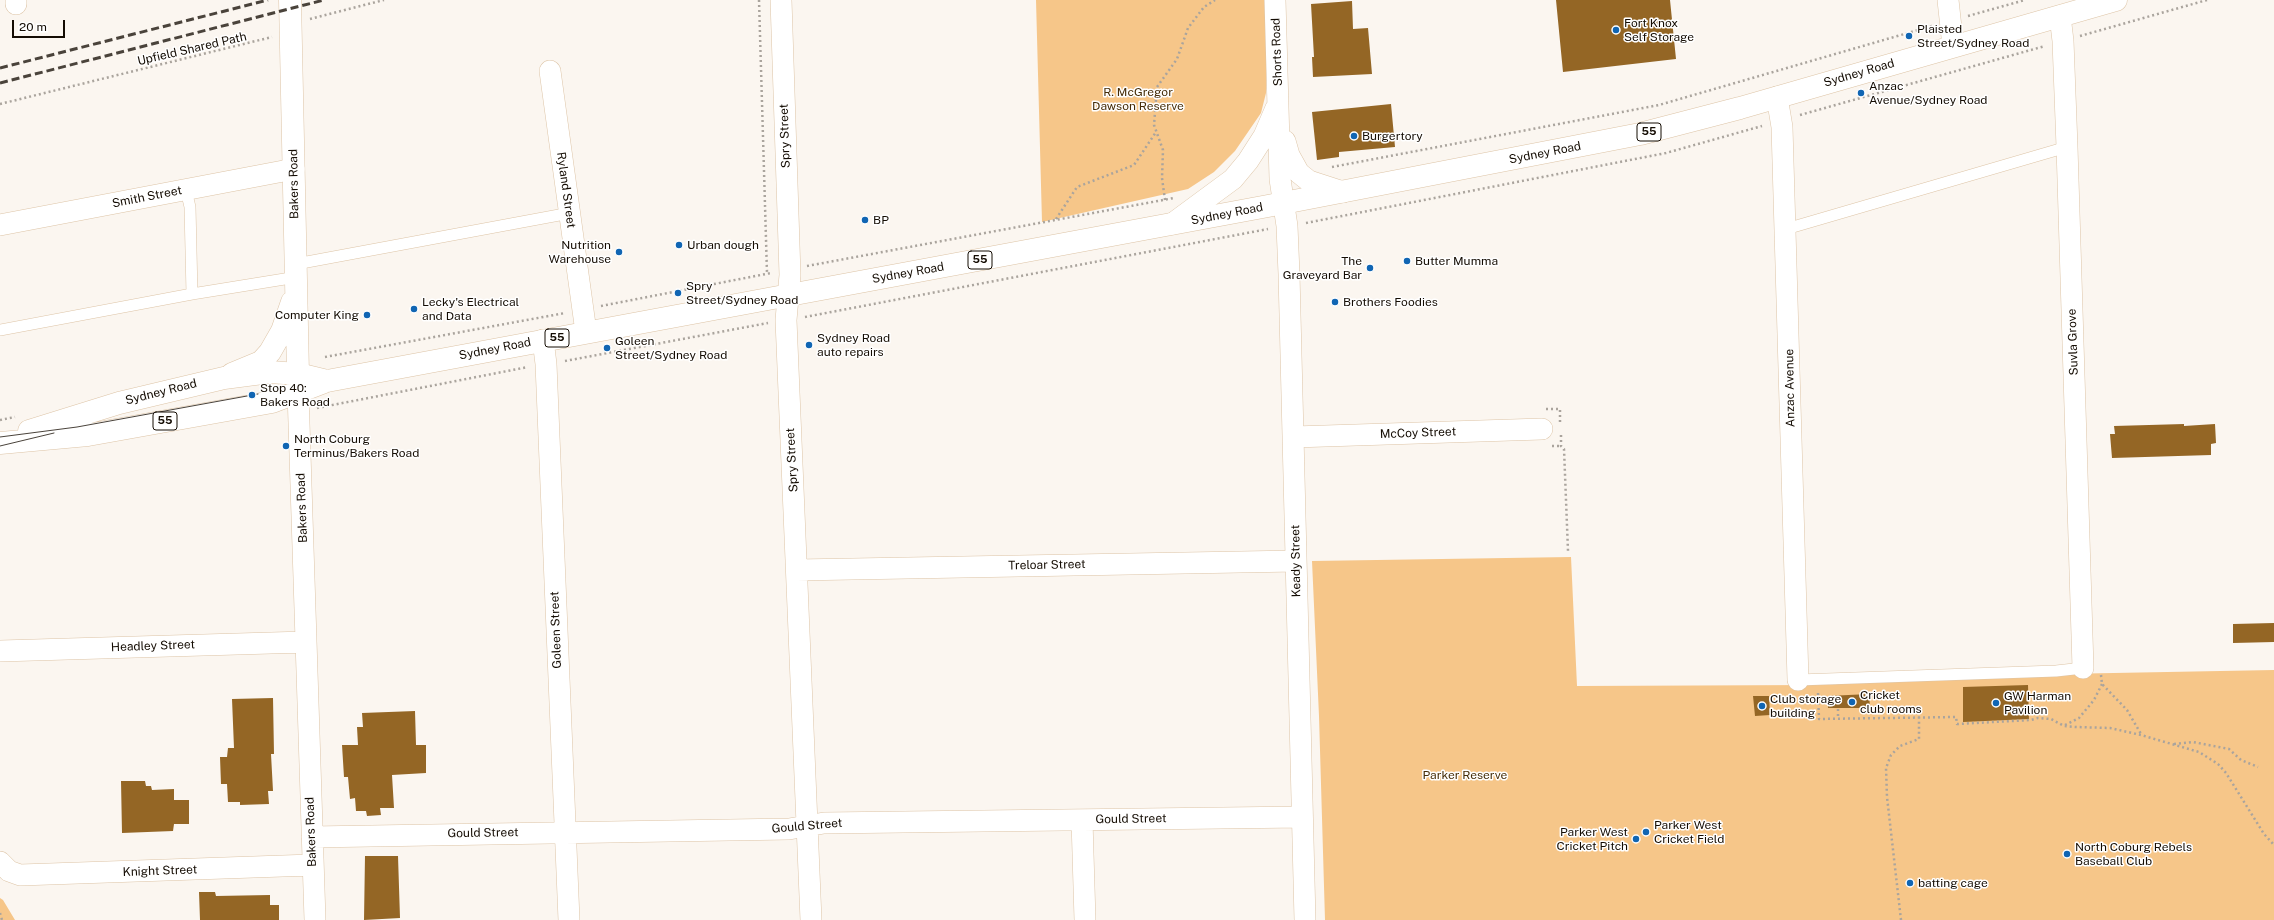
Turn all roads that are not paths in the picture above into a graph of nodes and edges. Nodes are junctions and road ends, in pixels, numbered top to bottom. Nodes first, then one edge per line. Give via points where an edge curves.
1 (290, 0) edge
2 (782, 0) edge
3 (1275, 0) edge
4 (1948, 0) edge
5 (2116, 0) edge
6 (2060, 16) junction
7 (1953, 46) junction
8 (550, 71) dead end
9 (1777, 97) junction
10 (1279, 111) junction
11 (2067, 147) junction
12 (294, 170) junction
13 (186, 190) junction
14 (1343, 192) junction
15 (1283, 203) junction
16 (570, 212) junction
17 (0, 224) edge
18 (1172, 224) junction
19 (1786, 229) junction
20 (297, 276) junction
21 (192, 294) junction
22 (788, 295) junction
23 (0, 330) edge
24 (586, 332) junction
25 (544, 340) junction
26 (224, 378) junction
27 (298, 383) junction
28 (1542, 429) dead end
29 (1294, 437) junction
30 (0, 442) edge
31 (1296, 561) junction
32 (797, 570) junction
33 (305, 642) junction
34 (0, 651) edge
35 (2092, 672) joint
36 (1808, 679) joint
37 (1302, 817) junction
38 (1082, 820) junction
39 (806, 827) junction
40 (564, 831) junction
41 (312, 837) junction
42 (312, 865) junction
43 (4, 867) edge
44 (315, 920) edge
45 (569, 920) edge
46 (811, 920) edge
47 (1085, 920) edge
48 (1305, 920) edge

1 - 12 main road, Bakers Road
2 - 22 street, Spry Street via 790,275
3 - 10 street, Shorts Road
4 - 7 street
5 - 6 main road, Sydney Road / 55
6 - 7 main road, Sydney Road / 55
6 - 11 street, Suvla Grove
7 - 9 main road, Sydney Road / 55
8 - 16 street, Ryland Street
9 - 14 main road, Sydney Road / 55 via 1640,134
9 - 19 street, Anzac Avenue via 1782,120
10 - 14 street, Shorts Road via 1289,155 1299,173 1309,181
10 - 15 street, Shorts Road
10 - 18 street, Shorts Road via 1248,161 1233,179
11 - 19 lane
11 - 35 street, Suvla Grove
12 - 13 street, Smith Street
12 - 20 main road, Bakers Road
13 - 17 street, Smith Street
13 - 21 lane via 190,207
14 - 15 main road, Sydney Road / 55
15 - 18 main road, Sydney Road / 55
15 - 29 street, Keady Street via 1287,226
16 - 20 lane
16 - 24 street, Ryland Street
18 - 22 main road, Sydney Road / 55
19 - 36 street, Anzac Avenue
20 - 21 lane
20 - 26 main road via 282,331 270,352 261,362
20 - 27 main road, Bakers Road
21 - 23 lane
22 - 24 main road, Sydney Road / 55
22 - 32 street, Spry Street via 786,320
24 - 25 main road, Sydney Road / 55
25 - 27 main road, Sydney Road / 55 via 327,380
25 - 40 street, Goleen Street
26 - 27 main road, Sydney Road / 55 via 270,372
26 - 30 main road, Sydney Road / 55 via 119,403
27 - 30 main road, Sydney Road / 55 via 272,402 88,435
27 - 33 street, Bakers Road
28 - 29 street, McCoy Street
29 - 31 street, Keady Street
31 - 32 street, Treloar Street
31 - 37 street, Keady Street
32 - 39 street, Spry Street
33 - 34 street, Headley Street
33 - 41 street, Bakers Road
35 - 36 lane
37 - 38 street, Gould Street
37 - 48 street, Keady Street
38 - 39 street, Gould Street via 824,822
38 - 47 street
39 - 40 street, Gould Street
39 - 46 street, Spry Street
40 - 41 street, Gould Street
40 - 45 street, Goleen Street
41 - 42 street, Bakers Road
42 - 43 street, Knight Street via 20,875
42 - 44 street, Bakers Road

